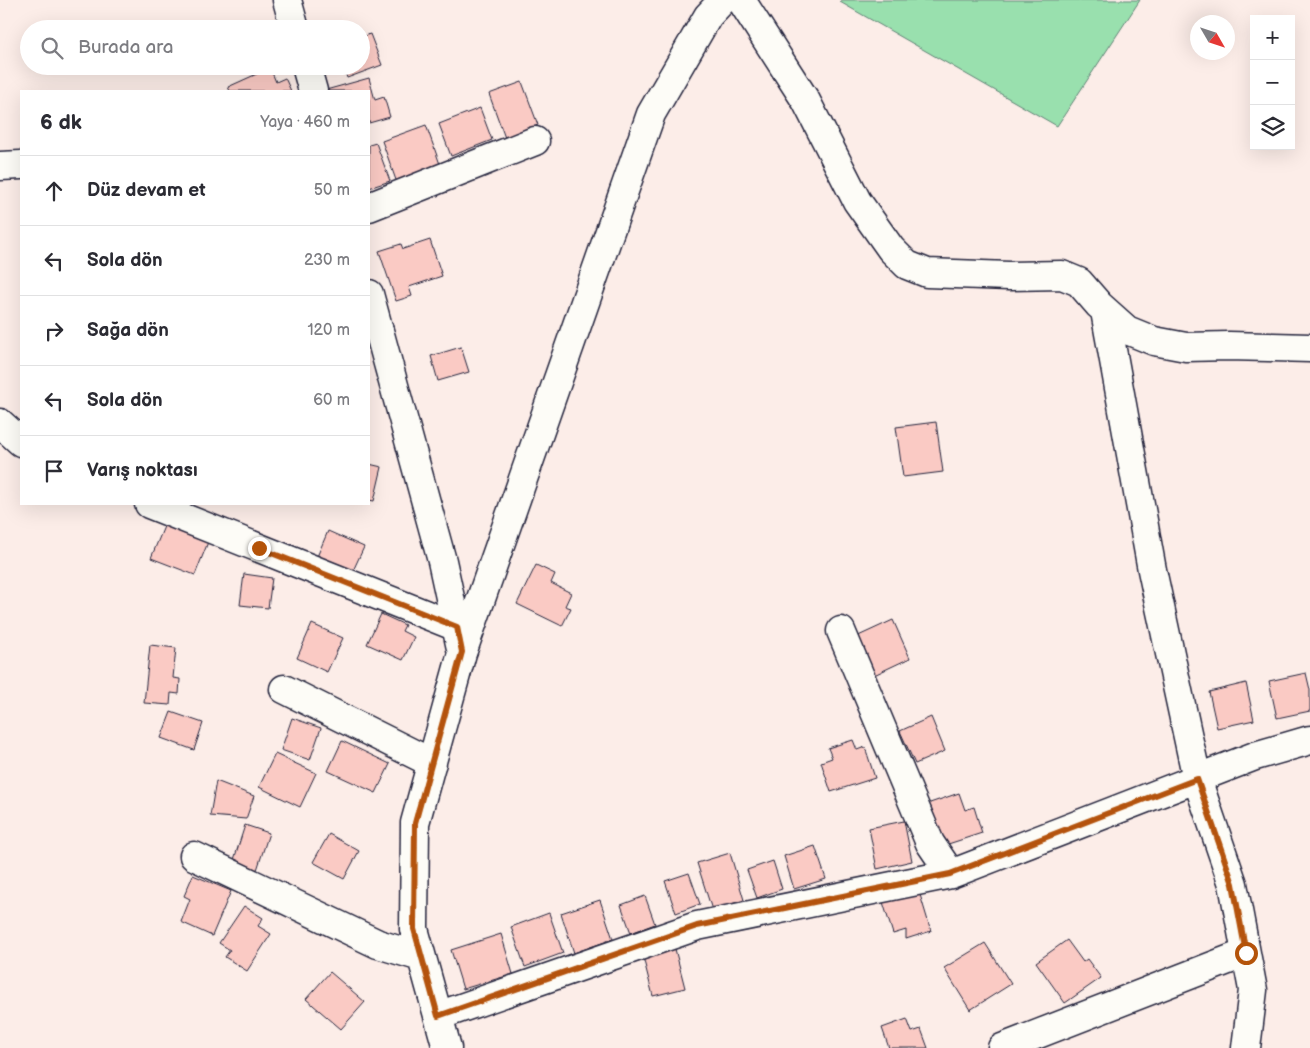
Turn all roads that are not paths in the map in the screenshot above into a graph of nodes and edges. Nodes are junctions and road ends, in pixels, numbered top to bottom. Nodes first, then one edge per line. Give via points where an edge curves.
1 (287, 0) edge
2 (723, 0) edge
3 (741, 0) edge
4 (293, 20) edge
5 (309, 75) edge
6 (313, 90) edge
7 (535, 141) dead end
8 (20, 165) edge
9 (0, 166) edge
10 (370, 207) edge
11 (370, 298) edge
12 (1105, 311) junction
13 (1310, 348) edge
14 (0, 423) edge
15 (20, 441) edge
16 (151, 505) edge
17 (841, 631) dead end
18 (459, 640) junction
19 (284, 689) dead end
20 (1310, 740) edge
21 (432, 763) junction
22 (1197, 779) junction
23 (194, 856) dead end
24 (950, 874) junction
25 (1246, 953) junction
26 (421, 956) junction
27 (438, 1016) junction
28 (447, 1048) edge
29 (1002, 1048) edge
30 (1246, 1048) edge

1 - 4 street
2 - 18 street via 708,16 651,114
3 - 12 street via 806,101 857,201 891,249 907,265 927,273 1062,275 1079,282
5 - 6 street
7 - 10 street
8 - 9 street
11 - 18 street via 442,561
12 - 13 street via 1127,330 1154,341 1186,347
12 - 22 street via 1152,570
14 - 15 street
16 - 18 street
17 - 24 street via 930,843
18 - 21 street
19 - 21 street
20 - 22 street via 1255,756
21 - 26 street via 415,823 414,929
22 - 24 street
22 - 25 street via 1233,884
23 - 26 street via 378,944
24 - 27 street via 697,926
25 - 29 street
25 - 30 street via 1253,990
26 - 27 street
27 - 28 street

